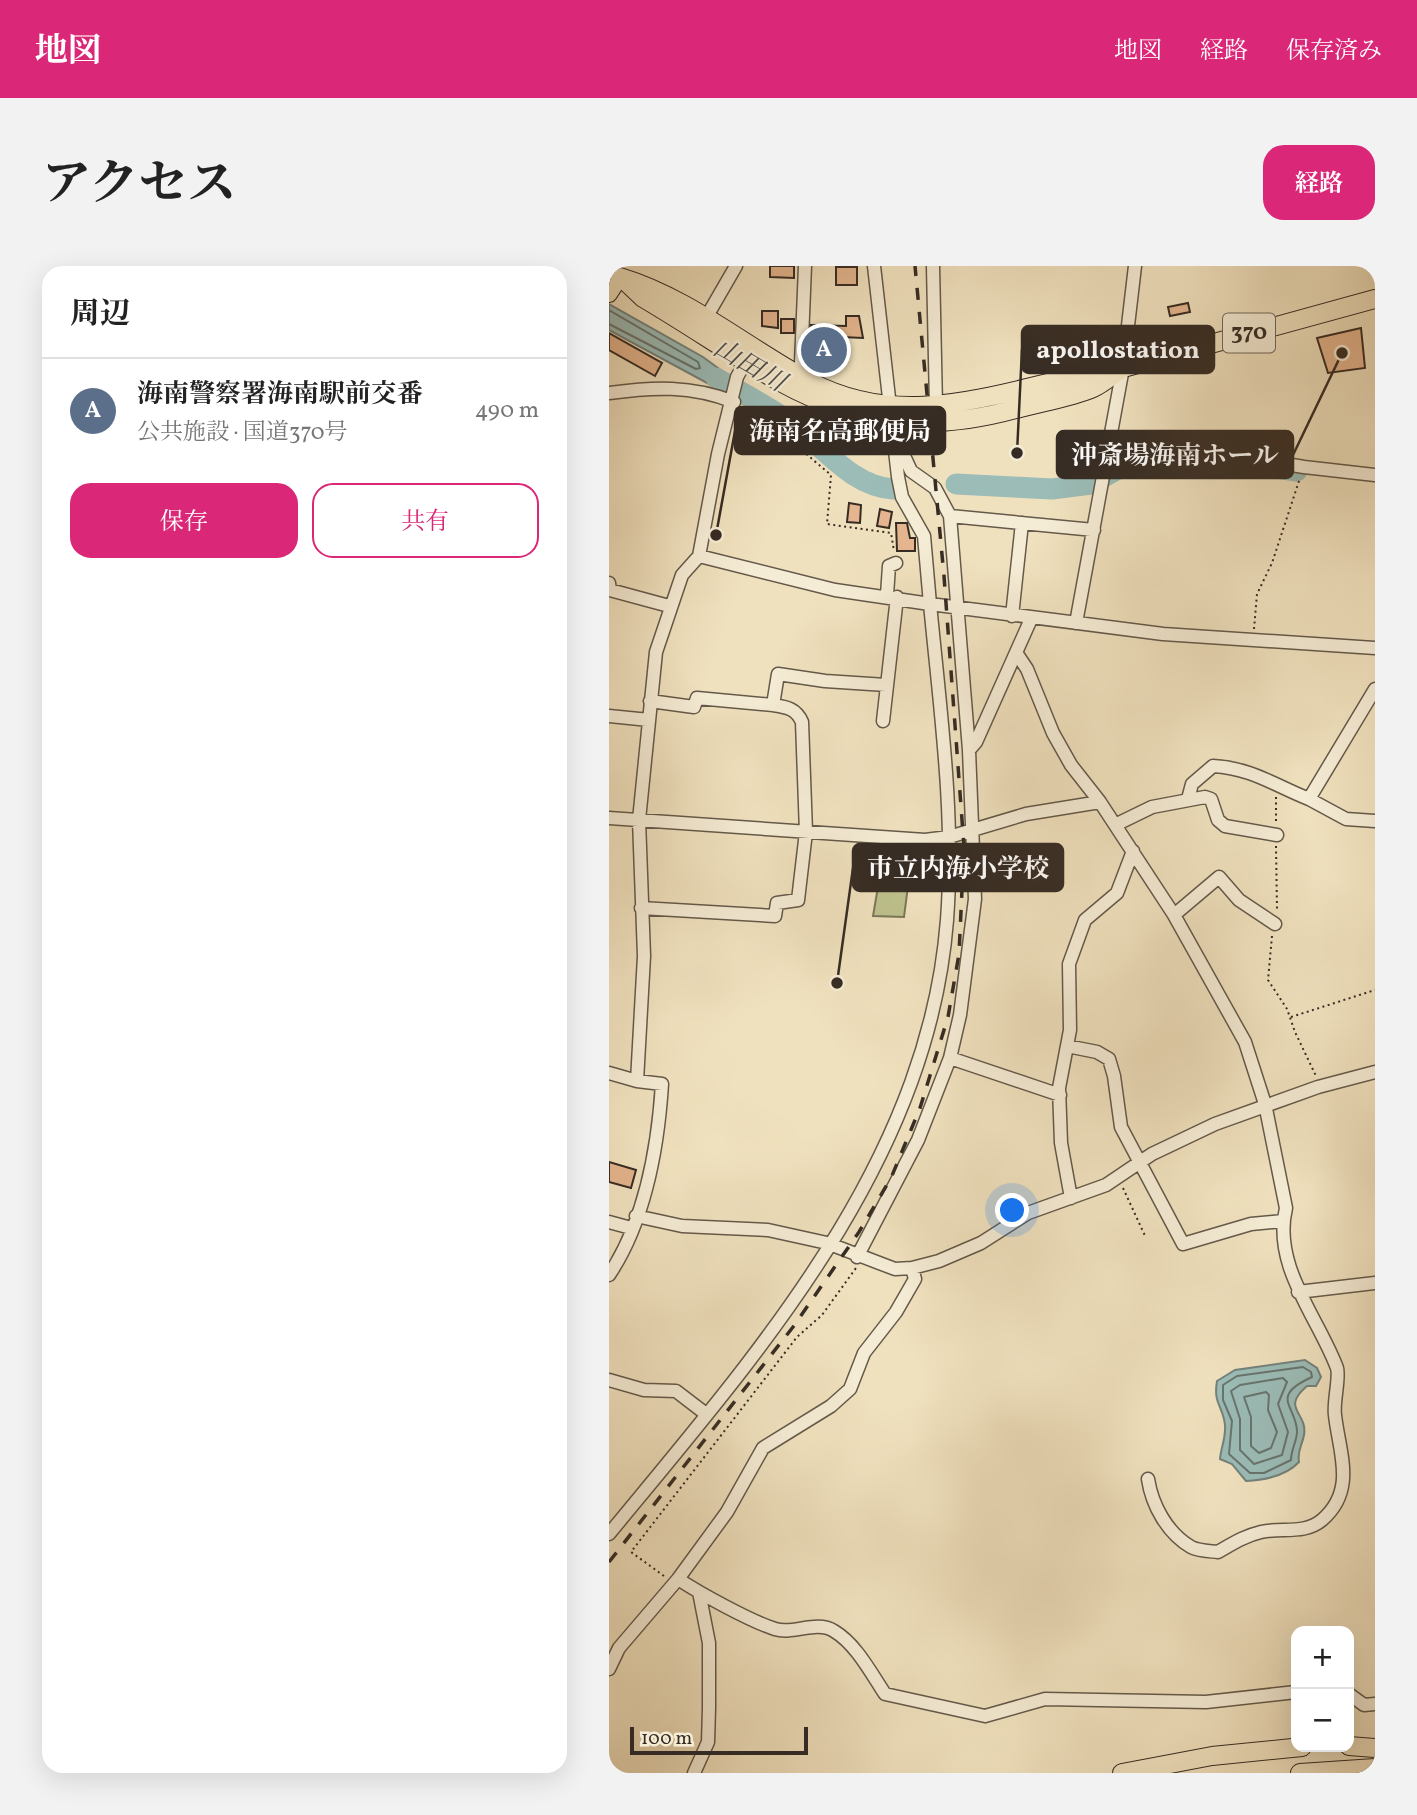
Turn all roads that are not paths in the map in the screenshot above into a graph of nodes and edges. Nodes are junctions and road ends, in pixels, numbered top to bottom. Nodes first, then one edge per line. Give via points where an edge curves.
1 (737, 266) edge
2 (805, 266) edge
3 (874, 266) edge
4 (933, 266) edge
5 (1135, 266) edge
6 (619, 271) edge
7 (609, 294) edge
8 (1375, 299) edge
9 (703, 325) junction
10 (749, 354) junction
11 (1123, 368) junction
12 (793, 381) junction
13 (609, 393) edge
14 (734, 400) junction
15 (936, 406) junction
16 (893, 420) junction
17 (1109, 442) junction
18 (1375, 475) edge
19 (950, 516) junction
20 (1022, 523) junction
21 (1094, 530) junction
22 (699, 556) junction
23 (896, 563) road end
24 (609, 583) edge
25 (892, 596) junction
26 (930, 604) junction
27 (669, 606) junction
28 (956, 607) junction
29 (1012, 616) junction
30 (1031, 619) junction
31 (1076, 622) junction
32 (1375, 648) edge
33 (1017, 654) junction
34 (886, 685) junction
35 (1375, 689) edge
36 (650, 701) junction
37 (772, 705) junction
38 (609, 716) edge
39 (649, 720) junction
40 (883, 720) dead end
41 (969, 750) junction
42 (1188, 799) junction
43 (1309, 799) junction
44 (1100, 802) junction
45 (609, 818) edge
46 (639, 820) junction
47 (1375, 821) edge
48 (1115, 825) junction
49 (974, 829) junction
50 (806, 832) junction
51 (1277, 835) road end
52 (949, 837) junction
53 (1133, 851) junction
54 (641, 908) junction
55 (1174, 915) junction
56 (1275, 924) road end
57 (1067, 1046) junction
58 (950, 1058) junction
59 (1375, 1072) edge
60 (609, 1073) edge
61 (637, 1082) junction
62 (1060, 1095) junction
63 (1265, 1104) junction
64 (1141, 1162) junction
65 (1072, 1198) junction
66 (1283, 1221) junction
67 (609, 1222) edge
68 (634, 1222) junction
69 (832, 1245) junction
70 (860, 1258) junction
71 (912, 1268) junction
72 (609, 1275) edge
73 (1375, 1283) edge
74 (1298, 1292) junction
75 (609, 1380) edge
76 (706, 1414) junction
77 (1147, 1479) dead end
78 (609, 1534) edge
79 (676, 1581) junction
80 (699, 1592) junction
81 (609, 1669) edge
82 (1291, 1693) edge
83 (1354, 1698) edge
84 (1375, 1704) edge
85 (1354, 1746) edge
86 (1291, 1748) edge
87 (1375, 1748) edge
88 (1375, 1768) edge
89 (694, 1773) edge
90 (1122, 1773) edge
91 (1300, 1773) edge

1 - 9 street
2 - 12 street via 801,364
3 - 16 street
4 - 15 street
5 - 11 street
6 - 7 main road
6 - 9 highway, 370 via 651,286
8 - 11 highway, 370
9 - 10 highway, 370
10 - 12 highway, 370
10 - 14 street
11 - 15 highway, 370 via 959,405
11 - 16 highway, 370 via 1093,388 983,418 936,424
11 - 17 street
12 - 16 highway, 370 via 833,392
13 - 14 street via 672,387
14 - 22 street via 718,454
15 - 16 highway, 370
16 - 19 street via 911,471 936,488
16 - 26 street via 902,497 924,536
17 - 18 street via 1184,447
17 - 21 street
19 - 20 street
19 - 28 street
20 - 21 street
20 - 29 street
21 - 31 street
22 - 25 street via 835,590
22 - 27 street via 682,575
23 - 25 street via 889,566
24 - 27 street via 610,590
25 - 26 street
25 - 34 street
26 - 28 street
26 - 52 street
27 - 36 street via 656,652
28 - 29 street
28 - 41 street
29 - 30 street
30 - 31 street
30 - 33 street
31 - 32 street via 1253,641
33 - 41 street
33 - 44 street via 1053,733
34 - 37 street via 778,674
34 - 40 street
35 - 43 street
36 - 37 street via 694,707 697,698
36 - 39 street
37 - 50 street via 788,707 802,722
38 - 39 street
39 - 46 street
41 - 49 street
42 - 43 street via 1192,784 1213,766 1253,773
42 - 48 street via 1152,807
42 - 51 street via 1209,797 1225,826
43 - 47 street via 1346,818
44 - 48 street
44 - 49 street via 1026,814
45 - 46 street
46 - 50 street
46 - 54 street
48 - 53 street
49 - 52 street
49 - 58 street via 970,948
50 - 52 street via 925,840
50 - 54 street via 798,900 777,903 775,916
52 - 69 street via 947,923 922,1049 897,1122
53 - 55 street
53 - 57 street via 1117,893 1085,920 1069,964
54 - 61 street via 644,956
55 - 56 street via 1219,877 1239,900
55 - 63 street via 1245,1042
57 - 62 street
57 - 64 street via 1109,1059 1119,1120
58 - 62 street
58 - 70 street via 918,1140
59 - 63 street
60 - 61 street
61 - 68 street via 662,1084 659,1139
62 - 65 street via 1061,1143
63 - 64 street
63 - 66 street via 1286,1208
64 - 65 street
64 - 66 street via 1183,1244 1251,1224
65 - 71 street via 1028,1213 981,1243
66 - 74 street
67 - 68 street
68 - 69 street via 768,1230
68 - 72 street
69 - 70 street
69 - 76 street
70 - 71 street via 895,1269
71 - 79 street via 915,1279 864,1353 850,1389 763,1448 727,1512
73 - 74 street
74 - 77 street via 1338,1371 1335,1415 1344,1474 1334,1509 1303,1530 1263,1531 1218,1552 1191,1547 1164,1522
75 - 76 street via 644,1390 676,1391
76 - 78 street
79 - 80 street
79 - 81 street via 619,1648
80 - 82 street via 777,1630 813,1626 833,1630 855,1650 885,1694 985,1716 1045,1699 1206,1702
80 - 89 street via 709,1643 708,1742
83 - 84 street
85 - 87 highway
86 - 90 highway via 1212,1756
88 - 91 highway

